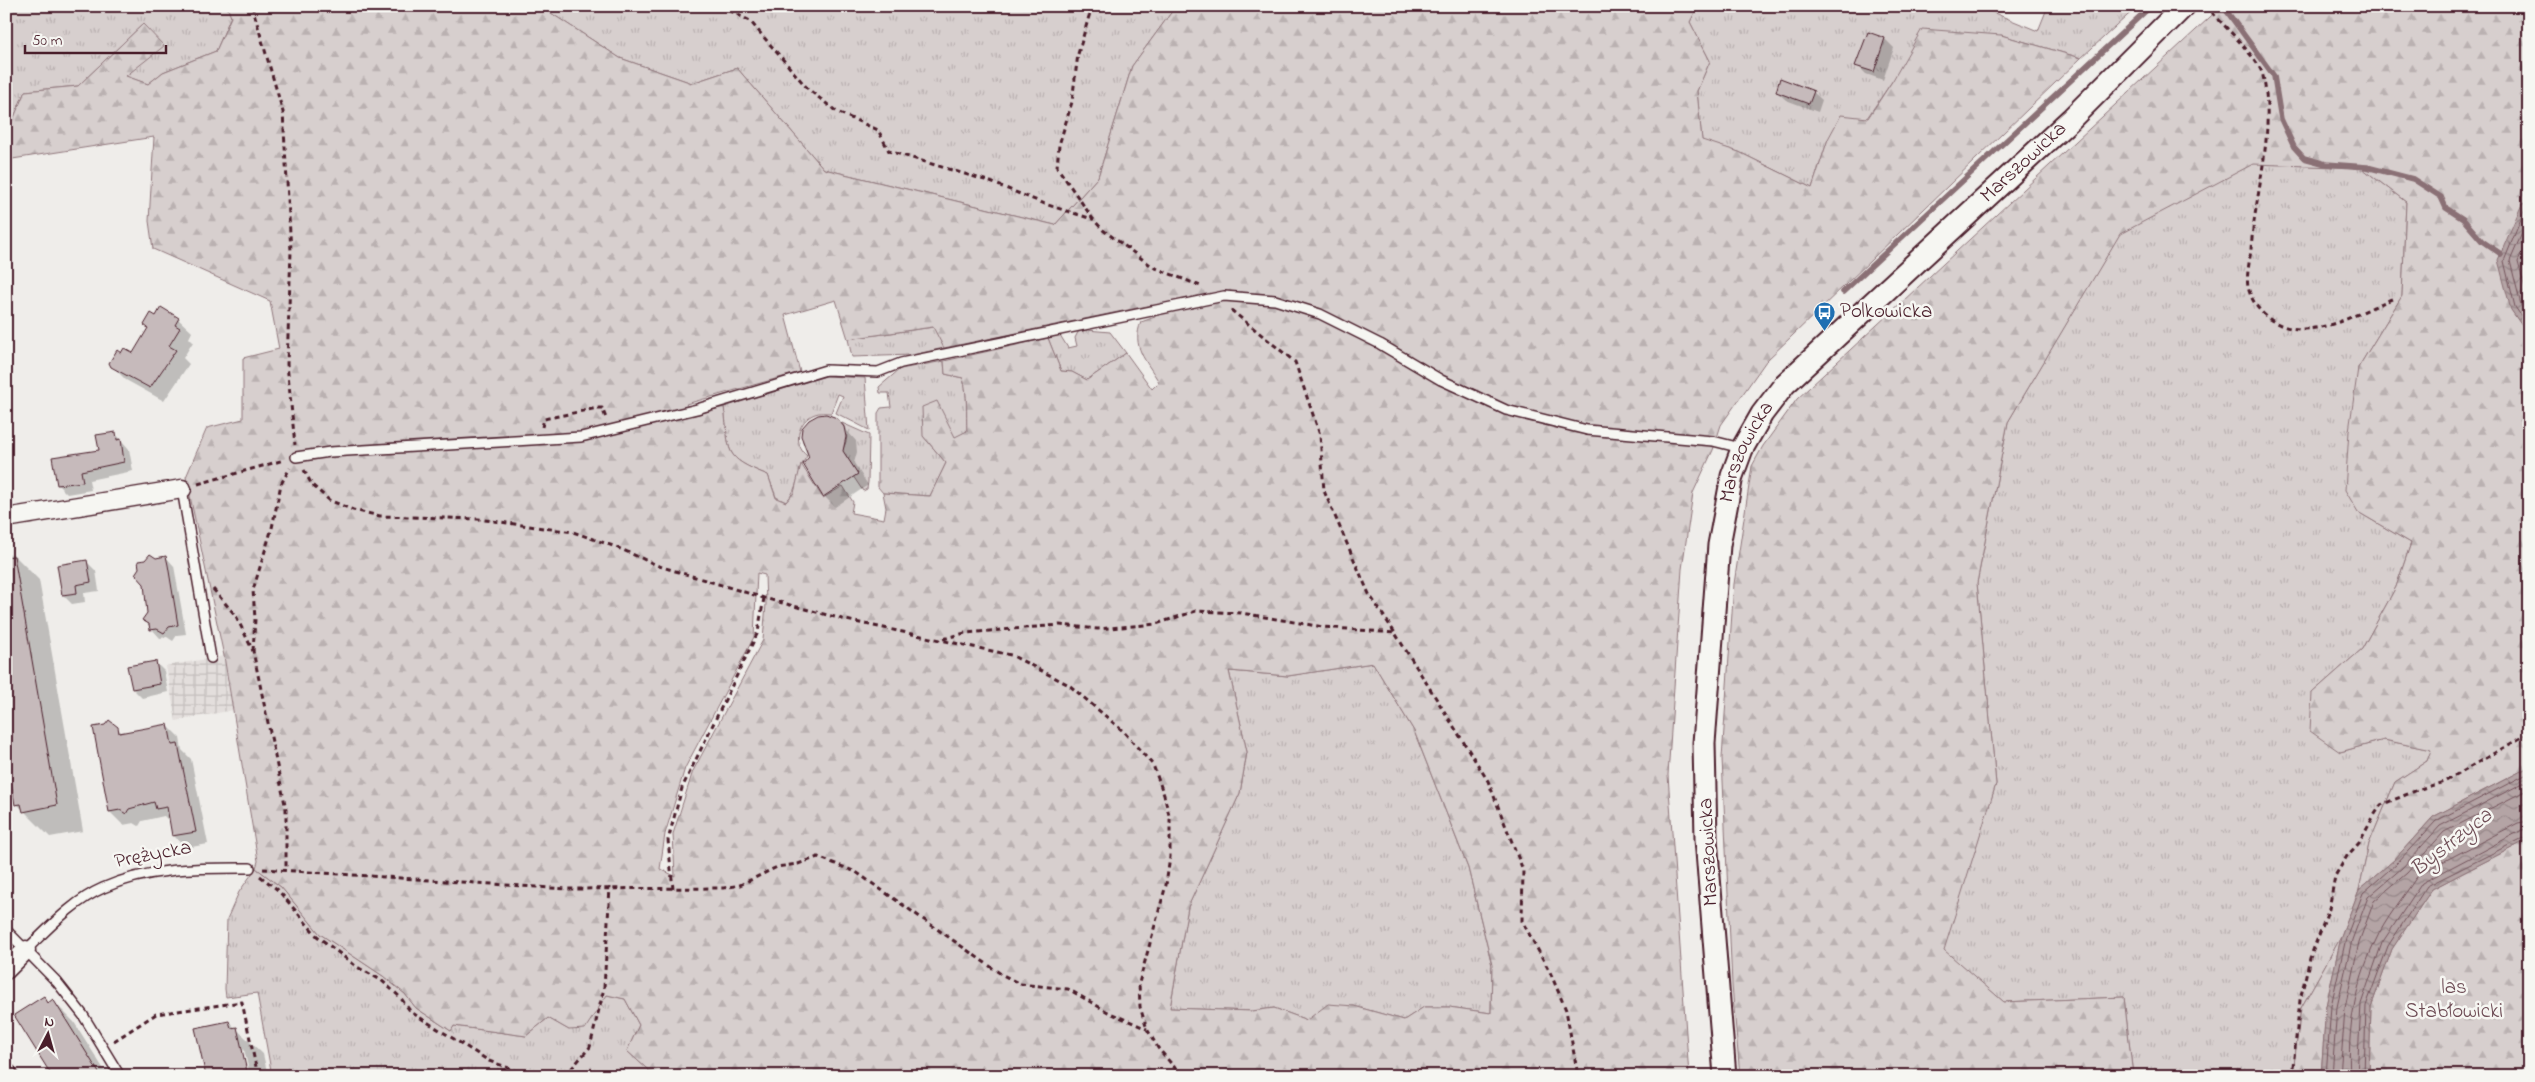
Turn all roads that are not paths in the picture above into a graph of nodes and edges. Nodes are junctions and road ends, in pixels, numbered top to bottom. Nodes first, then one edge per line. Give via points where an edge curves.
1 (2184, 6) edge
2 (1742, 449) junction
3 (296, 457) road end
4 (182, 489) joint
5 (6, 518) edge
6 (211, 658) dead end
7 (250, 868) road end
8 (6, 930) edge
9 (26, 950) junction
10 (6, 970) edge
11 (120, 1076) edge
12 (1725, 1076) edge

1 - 2 street, Marszowicka via 2071,119 1785,384 1762,414
2 - 3 lane via 1713,440 1587,430 1506,410 1442,380 1320,314 1275,300 1224,296 901,363 878,372 826,370 697,409 581,437 330,452
2 - 12 street, Marszowicka via 1732,476 1720,537 1704,743 1706,839
4 - 5 street
4 - 6 lane
7 - 9 lane, Prężycka via 196,868 145,875 102,888 65,913
8 - 9 lane
9 - 10 street, Prężycka
9 - 11 lane via 83,1015

